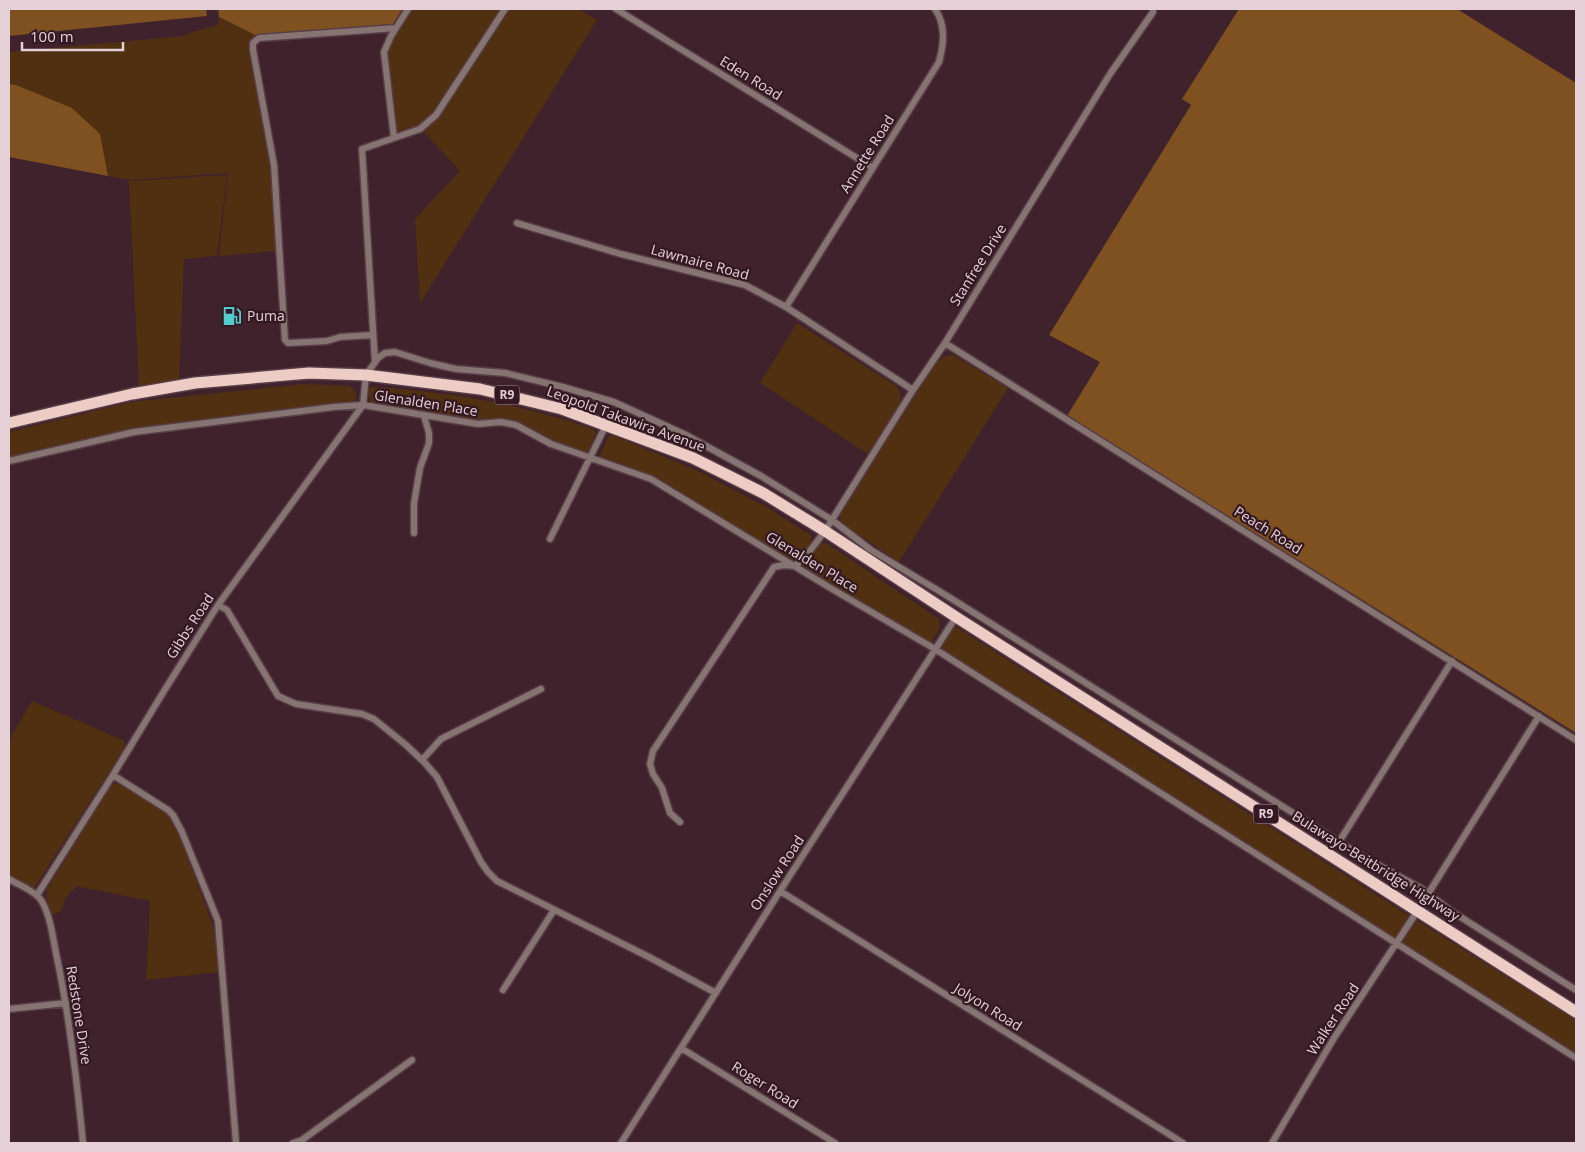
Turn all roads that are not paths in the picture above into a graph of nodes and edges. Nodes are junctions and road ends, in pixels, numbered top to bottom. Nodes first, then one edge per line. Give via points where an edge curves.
1 (408, 9) edge
2 (505, 9) edge
3 (616, 9) edge
4 (935, 9) edge
5 (1153, 12) dead end
6 (396, 28) junction
7 (394, 138) junction
8 (873, 168) junction
9 (517, 223) dead end
10 (786, 307) junction
11 (373, 335) junction
12 (945, 343) junction
13 (375, 362) junction
14 (366, 375) junction
15 (913, 390) junction
16 (363, 405) junction
17 (424, 416) junction
18 (9, 423) edge
19 (606, 425) junction
20 (592, 457) junction
21 (9, 462) edge
22 (832, 520) junction
23 (825, 531) junction
24 (414, 533) dead end
25 (550, 540) dead end
26 (796, 566) junction
27 (922, 580) junction
28 (915, 590) junction
29 (944, 594) junction
30 (936, 604) junction
31 (218, 605) junction
32 (956, 617) junction
33 (936, 649) junction
34 (1452, 661) junction
35 (1068, 673) junction
36 (1051, 677) junction
37 (541, 689) dead end
38 (1539, 716) junction
39 (1576, 740) edge
40 (422, 760) junction
41 (113, 775) junction
42 (680, 822) dead end
43 (1338, 842) junction
44 (9, 879) edge
45 (780, 891) junction
46 (1428, 894) junction
47 (37, 895) junction
48 (554, 910) junction
49 (1418, 910) junction
50 (1397, 944) junction
51 (503, 990) dead end
52 (1576, 990) edge
53 (716, 994) junction
54 (66, 1003) junction
55 (9, 1009) edge
56 (1576, 1012) edge
57 (681, 1048) junction
58 (1576, 1058) edge
59 (412, 1060) dead end
60 (82, 1143) edge
61 (236, 1143) edge
62 (293, 1143) edge
63 (621, 1143) edge
64 (835, 1143) edge
65 (1183, 1143) edge
66 (1272, 1143) edge

1 - 6 street
2 - 7 street via 436,115 420,129
3 - 8 street, Eden Road
4 - 8 street, Annette Road via 941,17 943,33 944,47 939,62
5 - 12 street, Stanfree Drive via 1110,74
6 - 7 street via 384,52
6 - 11 street via 259,38 253,44 274,165 285,340 288,343 327,341
7 - 11 street via 362,149
8 - 10 street, Annette Road
9 - 10 street, Lawmaire Road via 649,262 734,281
10 - 15 street, Lawmaire Road
11 - 13 street
12 - 15 street, Stanfree Drive
12 - 34 street, Peach Road
13 - 14 street
13 - 22 street via 385,353 400,353 456,369 505,373 614,402 684,434
14 - 16 street
14 - 18 highway, Leopold Takawira Avenue / R9 via 309,373 196,383 132,394
14 - 19 highway, Leopold Takawira Avenue / R9 via 504,394 562,409
15 - 22 street, Stanfree Drive
16 - 17 street, Glenalden Place
16 - 21 street, Glenalden Place via 134,432
16 - 31 street, Gibbs Road
17 - 20 street, Glenalden Place via 478,424 500,422 516,425 551,444
17 - 24 street via 429,434 414,503
19 - 20 street
19 - 23 highway, Leopold Takawira Avenue / R9 via 694,458 763,493
20 - 25 street
20 - 26 street, Glenalden Place via 650,479
22 - 23 street, Stanfree Drive
22 - 27 street via 871,550
23 - 26 street, Stanfree Drive
23 - 28 highway, Leopold Takawira Avenue / R9
26 - 33 street, Glenalden Place
26 - 42 street via 784,564 774,567 653,751 650,764 653,774 662,788 670,813
27 - 28 street
27 - 29 street
28 - 30 highway, Leopold Takawira Avenue / R9
29 - 30 street
29 - 35 street
30 - 32 highway, Leopold Takawira Avenue / R9
31 - 40 street via 227,610 278,696 296,704 362,714 374,719
31 - 41 street, Gibbs Road
32 - 33 street, Onslow Road
32 - 36 highway, Bulawayo-Beitbridge Highway / R9
33 - 45 street, Onslow Road
33 - 50 street, Glenalden Place
34 - 38 street, Peach Road
34 - 43 street
35 - 36 street
35 - 43 street
36 - 49 highway, Bulawayo-Beitbridge Highway / R9
37 - 40 street via 442,739
38 - 39 street, Peach Road
38 - 46 street, Walker Road
40 - 48 street via 437,777 488,872 497,881
41 - 47 street, Gibbs Road
41 - 61 street via 171,812 218,921
43 - 46 street
44 - 47 street
45 - 53 street, Onslow Road
45 - 65 street, Jolyon Road
46 - 49 street, Walker Road
46 - 52 street
47 - 54 street, Redstone Drive via 49,920
48 - 51 street
48 - 53 street
49 - 50 street, Walker Road
49 - 56 highway, Bulawayo-Beitbridge Highway / R9
50 - 58 street, Glenalden Place
50 - 66 street, Walker Road via 1334,1038
53 - 57 street, Onslow Road
54 - 55 street
54 - 60 street, Redstone Drive
57 - 63 street, Onslow Road
57 - 64 street, Roger Road
59 - 62 street via 302,1140

